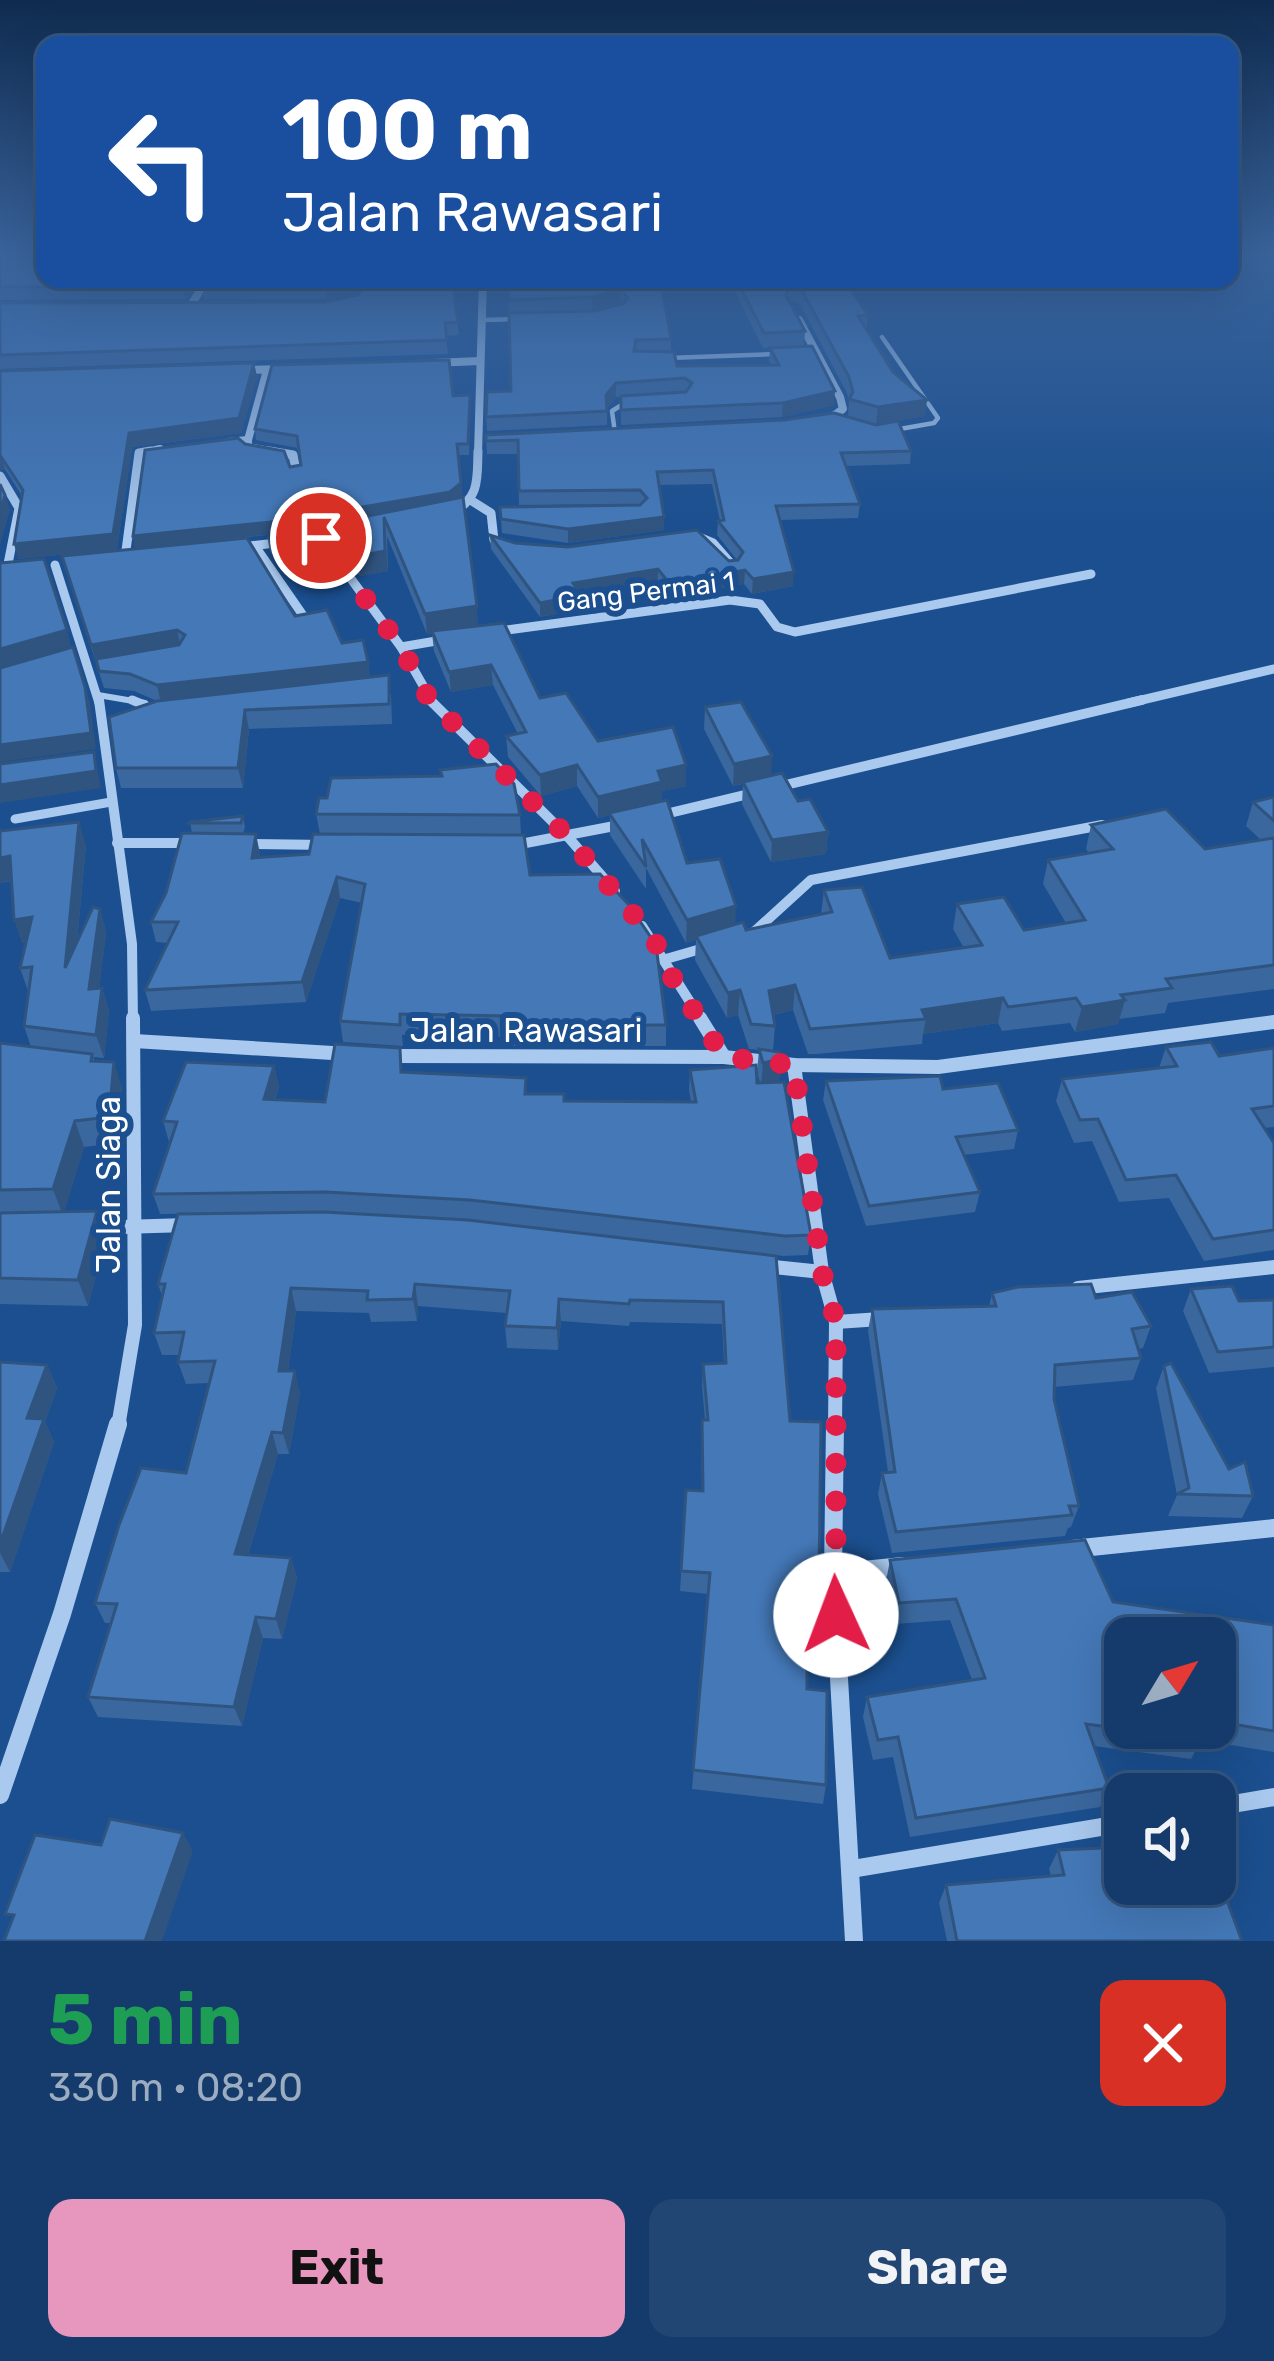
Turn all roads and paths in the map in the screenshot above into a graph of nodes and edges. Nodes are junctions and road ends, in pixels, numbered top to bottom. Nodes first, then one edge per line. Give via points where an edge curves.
1 (480, 347) edge
2 (814, 347) edge
3 (887, 347) edge
4 (817, 353) junction
5 (661, 359) edge
6 (479, 361) junction
7 (411, 364) edge
8 (305, 368) edge
9 (229, 370) edge
10 (267, 370) junction
11 (644, 400) edge
12 (830, 418) junction
13 (818, 422) edge
14 (842, 423) edge
15 (876, 431) edge
16 (636, 432) edge
17 (615, 433) junction
18 (592, 434) edge
19 (500, 439) edge
20 (248, 440) junction
21 (476, 440) junction
22 (218, 443) edge
23 (170, 448) edge
24 (296, 471) edge
25 (0, 476) edge
26 (472, 501) junction
27 (491, 513) junction
28 (512, 513) edge
29 (444, 516) edge
30 (361, 532) edge
31 (686, 535) edge
32 (321, 538) junction
33 (255, 546) junction
34 (515, 548) edge
35 (220, 549) edge
36 (144, 556) edge
37 (124, 558) junction
38 (101, 560) edge
39 (78, 562) edge
40 (734, 567) edge
41 (23, 568) edge
42 (4, 570) edge
43 (1091, 574) dead end
44 (309, 624) edge
45 (482, 634) edge
46 (461, 636) edge
47 (401, 647) junction
48 (84, 652) junction
49 (68, 657) edge
50 (110, 667) edge
51 (1274, 669) edge
52 (90, 670) junction
53 (98, 695) junction
54 (137, 718) edge
55 (121, 724) edge
56 (104, 730) junction
57 (105, 758) junction
58 (84, 760) edge
59 (111, 802) junction
60 (651, 818) edge
61 (15, 819) dead end
62 (631, 822) edge
63 (1115, 823) edge
64 (568, 837) junction
65 (117, 843) junction
66 (220, 844) edge
67 (241, 844) edge
68 (345, 846) edge
69 (503, 847) edge
70 (623, 902) edge
71 (633, 914) edge
72 (743, 936) edge
73 (724, 942) edge
74 (667, 958) junction
75 (1274, 1022) edge
76 (134, 1041) junction
77 (724, 1057) junction
78 (794, 1065) junction
79 (114, 1070) edge
80 (135, 1073) junction
81 (206, 1224) edge
82 (70, 1228) edge
83 (137, 1228) junction
84 (753, 1265) edge
85 (1274, 1267) edge
86 (822, 1272) junction
87 (1068, 1290) edge
88 (896, 1318) edge
89 (836, 1322) junction
90 (1274, 1528) edge
91 (1042, 1552) edge
92 (926, 1563) edge
93 (833, 1573) junction
94 (0, 1795) edge
95 (1274, 1797) edge
96 (1236, 1804) edge
97 (1104, 1827) edge
98 (852, 1869) junction
99 (854, 1941) edge

1 - 6 street
2 - 4 street
3 - 15 lane via 938,422
4 - 5 lane
4 - 12 street via 842,404
6 - 7 street
6 - 21 street
8 - 10 street
9 - 10 street
10 - 20 street
11 - 17 lane via 614,406
12 - 13 street
12 - 14 lane
16 - 17 street
17 - 18 street
19 - 21 street
20 - 22 street
20 - 24 street via 254,450 292,455
21 - 26 street
23 - 37 street via 139,453
25 - 42 street via 22,508
26 - 27 street
26 - 29 street
27 - 28 lane
27 - 34 street via 496,544
30 - 32 street
31 - 40 street via 706,538
32 - 33 street
32 - 47 street
33 - 35 street
33 - 44 street
36 - 37 street
37 - 38 street
39 - 48 street, Jalan Siaga via 47,566
41 - 42 street
43 - 45 street, Gang Permai 1 via 795,632 777,627 762,604 730,600
46 - 47 street
47 - 64 street via 429,699
48 - 49 street
48 - 52 street, Jalan Siaga
50 - 52 lane
51 - 60 street
52 - 53 street, Jalan Siaga
53 - 54 lane via 160,712
53 - 56 street, Jalan Siaga
55 - 56 lane
56 - 57 street, Jalan Siaga
57 - 58 street
57 - 59 street, Jalan Siaga
59 - 61 lane
59 - 65 street, Jalan Siaga
62 - 64 street
63 - 72 street via 811,880 763,930
64 - 69 street
64 - 70 street
65 - 66 street
65 - 76 street, Jalan Siaga via 132,944
67 - 68 street
71 - 74 street
73 - 74 street
74 - 77 street
75 - 78 street, Jalan Rawasari via 938,1067
76 - 77 street, Jalan Rawasari via 405,1057
76 - 80 street, Jalan Siaga
77 - 78 street, Jalan Rawasari
78 - 86 street
79 - 80 street
80 - 83 street, Jalan Siaga
81 - 83 street
82 - 83 street
83 - 94 street, Jalan Siaga via 133,1360 73,1582
84 - 86 street
85 - 87 street
86 - 89 street
88 - 89 street
89 - 93 street
90 - 91 street
92 - 93 street
93 - 98 street
95 - 96 street
97 - 98 street
98 - 99 street

